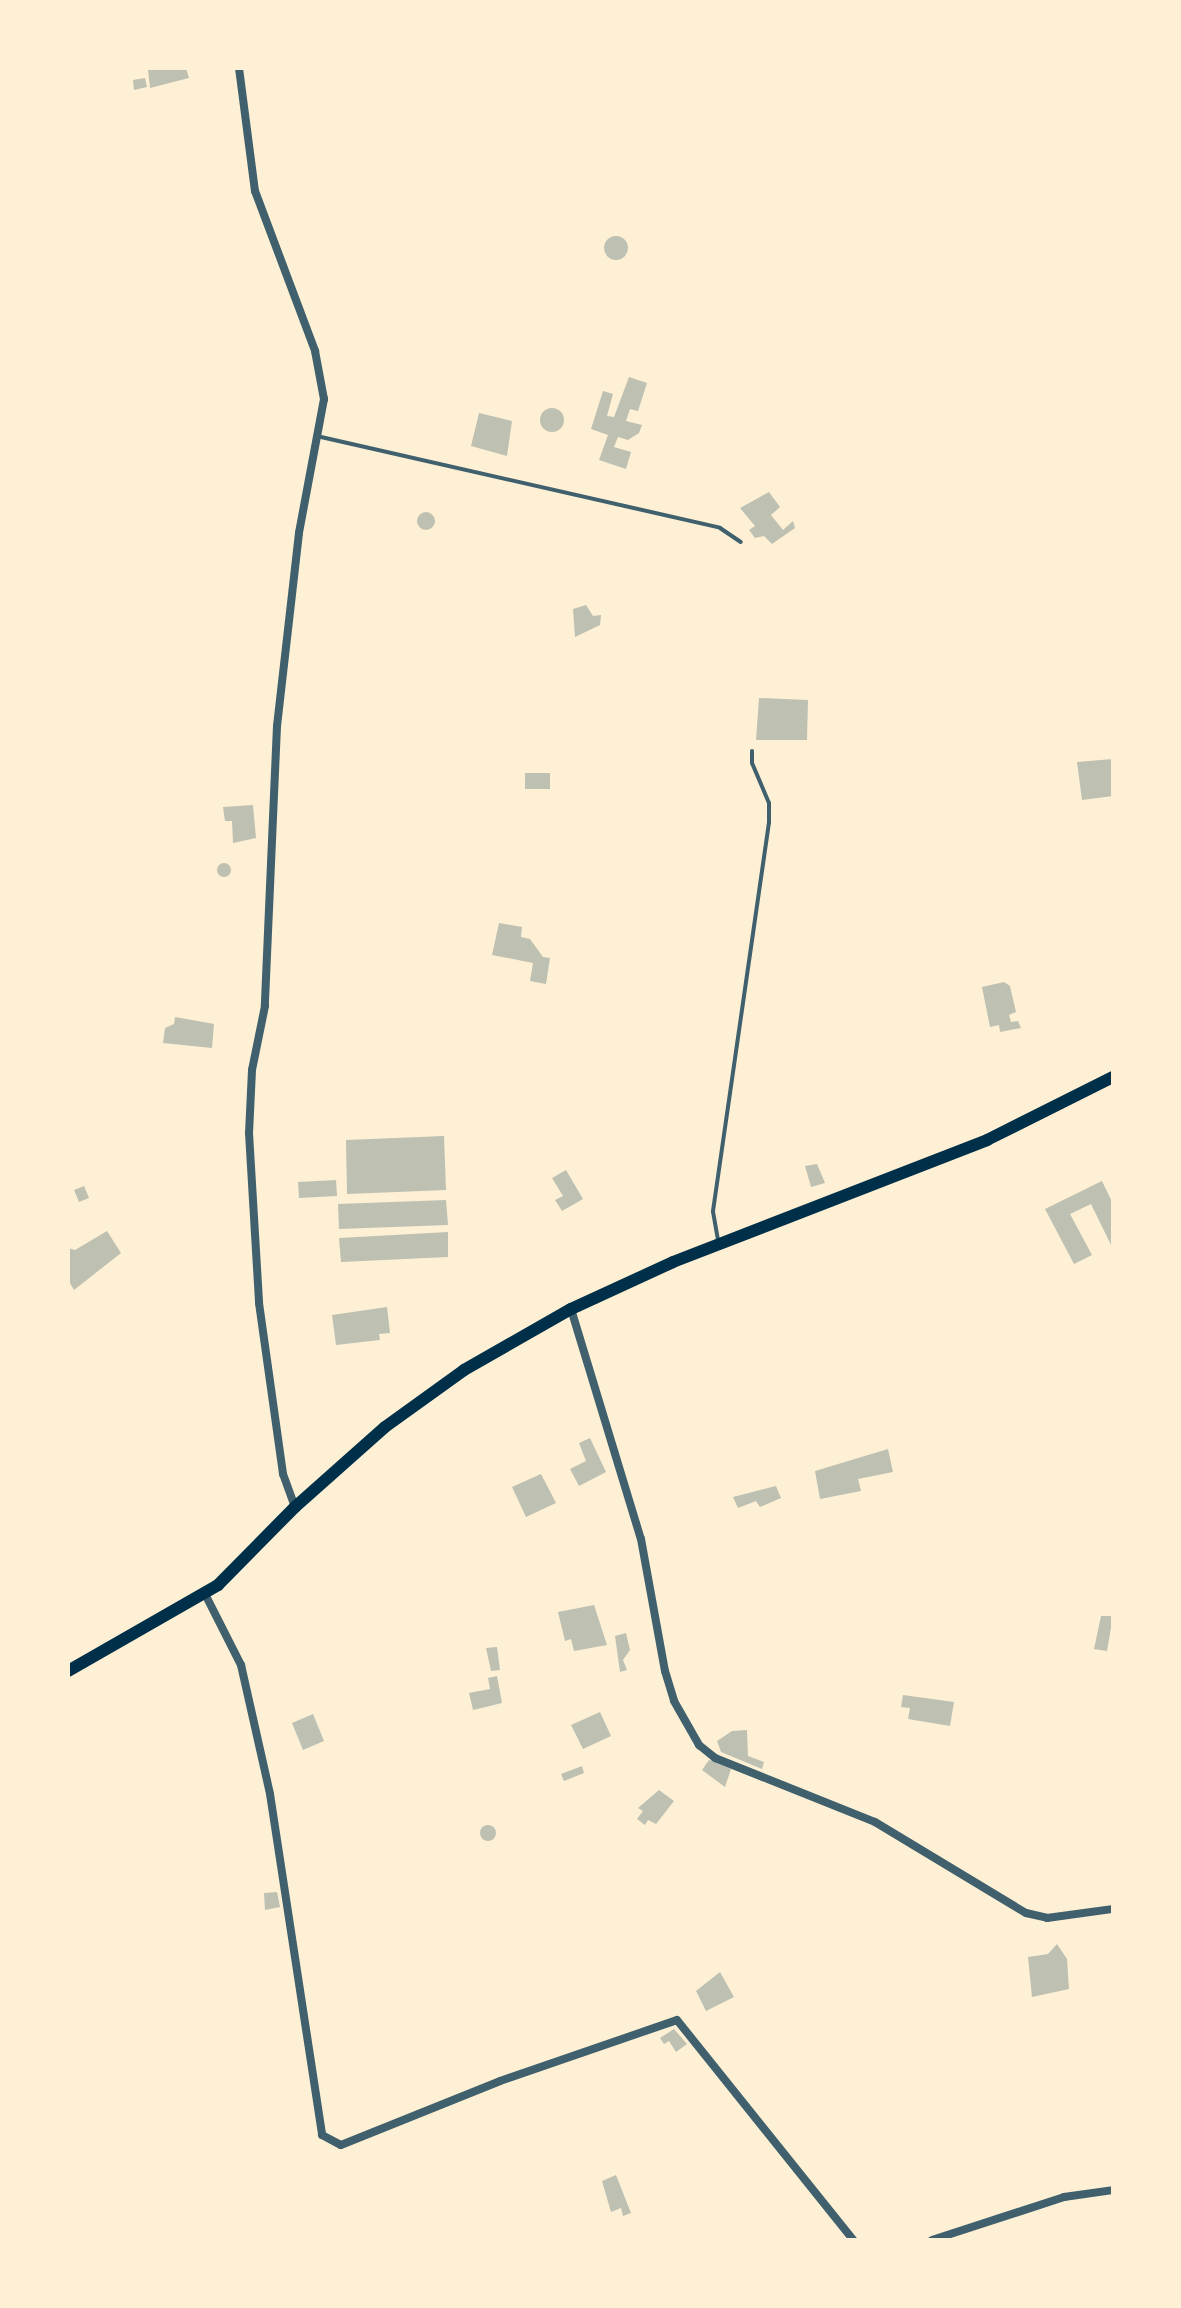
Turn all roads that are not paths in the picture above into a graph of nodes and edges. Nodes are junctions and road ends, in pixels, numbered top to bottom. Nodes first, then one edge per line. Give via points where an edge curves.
1 (239, 68) edge
2 (321, 437) junction
3 (741, 542) dead end
4 (752, 751) dead end
5 (1113, 1077) edge
6 (719, 1244) junction
7 (571, 1309) junction
8 (295, 1507) junction
9 (205, 1594) junction
10 (68, 1671) edge
11 (1113, 1909) edge
12 (1113, 2190) edge
13 (853, 2240) edge
14 (932, 2240) edge

1 - 2 street via 255,191 315,351 324,399
2 - 3 lane via 720,528
2 - 8 street via 299,533 277,726 265,1006 252,1070 249,1133 259,1303 283,1474
4 - 6 lane via 769,803 769,822 713,1211
5 - 6 main road via 987,1140
6 - 7 main road
7 - 8 main road via 464,1370 385,1427
7 - 11 street via 641,1539 665,1671 674,1701 699,1745 715,1758 875,1822 1026,1913 1047,1918
8 - 9 main road
9 - 10 main road
9 - 13 street via 241,1665 257,1734 283,1865 322,2135 341,2145 500,2081 677,2020
12 - 14 street via 1064,2197

